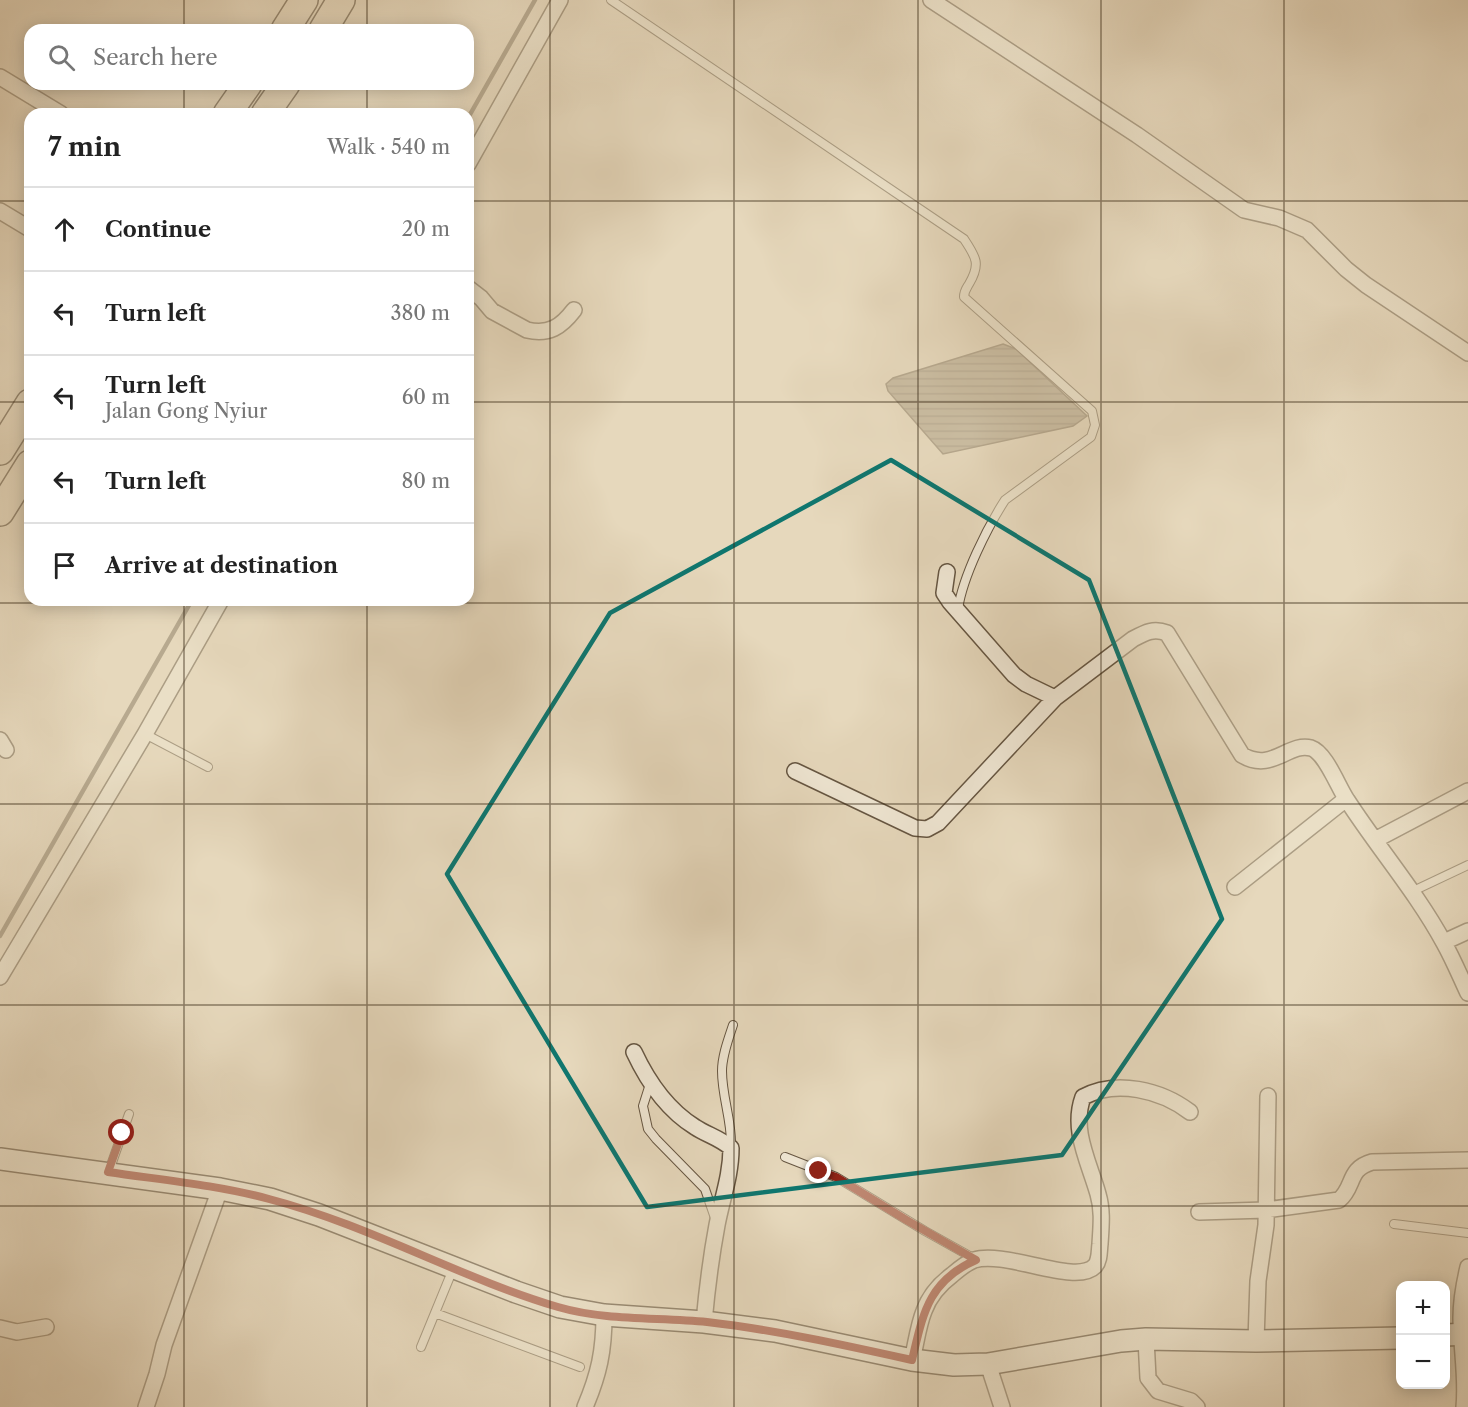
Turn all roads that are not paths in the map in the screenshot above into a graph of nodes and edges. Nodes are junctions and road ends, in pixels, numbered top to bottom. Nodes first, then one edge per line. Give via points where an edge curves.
1 (304, 0) edge
2 (341, 0) edge
3 (560, 0) edge
4 (611, 0) edge
5 (931, 0) edge
6 (289, 24) edge
7 (327, 24) edge
8 (0, 77) edge
9 (244, 90) edge
10 (282, 90) edge
11 (51, 108) edge
12 (231, 108) edge
13 (269, 108) edge
14 (474, 153) edge
15 (0, 211) edge
16 (24, 225) edge
17 (474, 293) edge
18 (574, 310) dead end
19 (1468, 353) edge
20 (24, 413) edge
21 (0, 451) edge
22 (24, 474) edge
23 (0, 512) edge
24 (947, 572) dead end
25 (218, 606) edge
26 (958, 611) junction
27 (1055, 698) junction
28 (145, 734) junction
29 (208, 767) dead end
30 (795, 771) dead end
31 (1468, 790) edge
32 (1346, 799) junction
33 (1376, 840) junction
34 (1468, 865) edge
35 (1235, 887) dead end
36 (1411, 892) junction
37 (1468, 931) edge
38 (1444, 942) junction
39 (0, 977) edge
40 (1468, 993) edge
41 (733, 1025) dead end
42 (633, 1052) dead end
43 (650, 1084) junction
44 (1268, 1096) dead end
45 (1190, 1113) dead end
46 (129, 1114) dead end
47 (731, 1148) junction
48 (785, 1157) dead end
49 (0, 1159) edge
50 (1468, 1160) edge
51 (108, 1172) junction
52 (220, 1189) junction
53 (1266, 1210) junction
54 (1199, 1212) dead end
55 (1394, 1224) dead end
56 (717, 1227) junction
57 (1468, 1233) edge
58 (976, 1260) junction
59 (1468, 1267) edge
60 (454, 1268) junction
61 (435, 1313) junction
62 (604, 1315) junction
63 (704, 1322) junction
64 (46, 1327) dead end
65 (0, 1328) edge
66 (1458, 1334) edge
67 (1396, 1338) edge
68 (1146, 1339) junction
69 (1256, 1341) junction
70 (421, 1347) dead end
71 (912, 1360) junction
72 (988, 1364) junction
73 (580, 1367) dead end
74 (146, 1407) edge
75 (585, 1407) edge
76 (1002, 1407) edge
77 (1197, 1407) edge
78 (1464, 1407) edge

1 - 6 highway
2 - 7 highway
3 - 14 street
4 - 26 lane via 964,239 974,254 976,273 964,297 1092,411 1095,425 1091,437 1005,500 964,584
5 - 19 street via 1244,210 1307,230 1359,280
8 - 11 street
9 - 12 highway
10 - 13 highway
15 - 16 street
17 - 18 street via 486,307 533,332 551,331
20 - 21 highway
22 - 23 highway
24 - 26 street via 944,593
25 - 28 street
26 - 27 street via 1014,675
27 - 30 street via 938,823 927,829 915,828
27 - 32 street via 1133,639 1147,631 1167,633 1242,755 1252,762 1263,762 1300,748 1311,748 1321,755
28 - 29 lane
28 - 39 street
31 - 33 street
32 - 33 street
32 - 35 street
33 - 36 street
34 - 36 lane
36 - 38 street
37 - 38 street
38 - 40 street
41 - 47 lane via 722,1070
42 - 43 street
43 - 47 street via 681,1117
43 - 56 lane via 643,1106 648,1129 705,1189
44 - 53 street
45 - 58 street via 1177,1102 1146,1091 1106,1089 1083,1096 1078,1108 1080,1136 1102,1216 1094,1267 1072,1273 1006,1258
46 - 51 lane
47 - 56 street via 729,1178
48 - 58 lane via 836,1177
49 - 51 main road
50 - 53 street via 1372,1162 1356,1170 1339,1200
51 - 52 main road
52 - 60 main road via 270,1199 319,1215
52 - 74 street
53 - 54 street
53 - 69 street
55 - 57 lane
56 - 63 street
58 - 71 street via 964,1265 934,1292 924,1310
59 - 66 street
60 - 61 lane
60 - 62 main road via 560,1307
61 - 70 lane
61 - 73 lane
62 - 63 main road
62 - 75 street via 602,1358
63 - 71 main road via 775,1331
64 - 65 street via 17,1332
66 - 78 street via 1466,1386
67 - 69 main road
68 - 69 main road
68 - 72 main road
68 - 77 street via 1148,1378 1158,1392 1191,1401
71 - 72 main road
72 - 76 street

